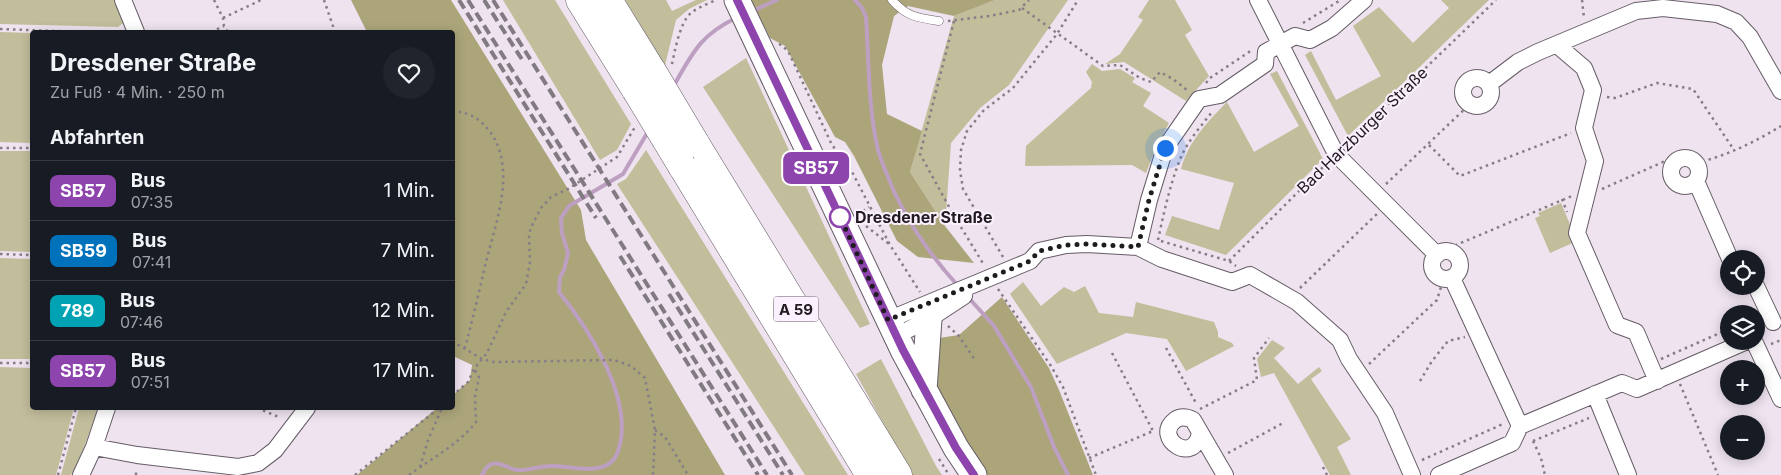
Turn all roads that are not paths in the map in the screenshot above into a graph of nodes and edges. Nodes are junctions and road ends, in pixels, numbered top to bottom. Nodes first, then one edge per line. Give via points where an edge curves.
1 (124, 0) edge
2 (580, 0) edge
3 (608, 0) edge
4 (730, 0) edge
5 (892, 0) edge
6 (1258, 0) edge
7 (1364, 0) edge
8 (940, 21) dead end
9 (135, 30) edge
10 (1281, 44) junction
11 (1557, 45) junction
12 (653, 76) junction
13 (1781, 91) edge
14 (1470, 104) road end
15 (688, 155) junction
16 (1696, 181) junction
17 (1138, 247) junction
18 (1726, 250) edge
19 (1439, 253) junction
20 (1448, 278) junction
21 (1761, 295) edge
22 (929, 310) junction
23 (1777, 321) edge
24 (892, 328) junction
25 (1765, 330) edge
26 (1727, 350) edge
27 (1758, 350) edge
28 (1656, 381) junction
29 (924, 390) junction
30 (1595, 394) junction
31 (1781, 399) edge
32 (106, 410) edge
33 (305, 410) edge
34 (1518, 422) junction
35 (1200, 432) junction
36 (94, 447) junction
37 (1413, 473) edge
38 (81, 475) edge
39 (870, 475) edge
40 (898, 475) edge
41 (974, 475) edge
42 (1225, 475) edge
43 (1438, 475) edge
44 (1628, 475) edge

1 - 9 street
2 - 12 highway, A 59
3 - 12 highway, A 59
4 - 24 main road via 769,52
5 - 8 lane via 902,11 917,18
6 - 10 street
7 - 10 street via 1332,28 1310,40 1295,36
10 - 17 street via 1266,52 1265,64 1220,95 1199,99 1165,148
10 - 19 street via 1336,154
11 - 13 street via 1636,10 1663,8 1717,14 1736,22 1750,37
11 - 14 street via 1518,62 1489,84 1491,92 1482,106
11 - 28 street via 1584,68 1593,90 1584,128 1595,161 1578,233 1617,325 1636,332
12 - 15 highway, A 59, bridge
15 - 39 highway, A 59
15 - 40 highway, A 59
16 - 16 street via 1699,172 1696,163 1685,158 1674,163 1671,171 1676,183 1684,186
16 - 18 street
17 - 22 street via 1087,244 1039,251 1030,261 1011,269 995,284
17 - 37 street via 1162,259 1232,282 1250,275 1290,298 1340,340 1384,414
19 - 20 street via 1432,262 1433,270
19 - 20 street via 1450,252 1459,259 1458,272
20 - 34 street
21 - 23 street
22 - 24 street
22 - 29 main road
23 - 25 street
24 - 29 main road
26 - 28 street
27 - 31 street
28 - 30 street via 1637,389 1622,383
29 - 41 main road
30 - 34 street
30 - 44 street
32 - 36 street
33 - 36 street via 275,450 258,463 238,467
34 - 43 street via 1512,443
35 - 35 street via 1193,446 1181,448 1161,430 1177,419 1188,418 1196,423
35 - 42 street
36 - 38 street

